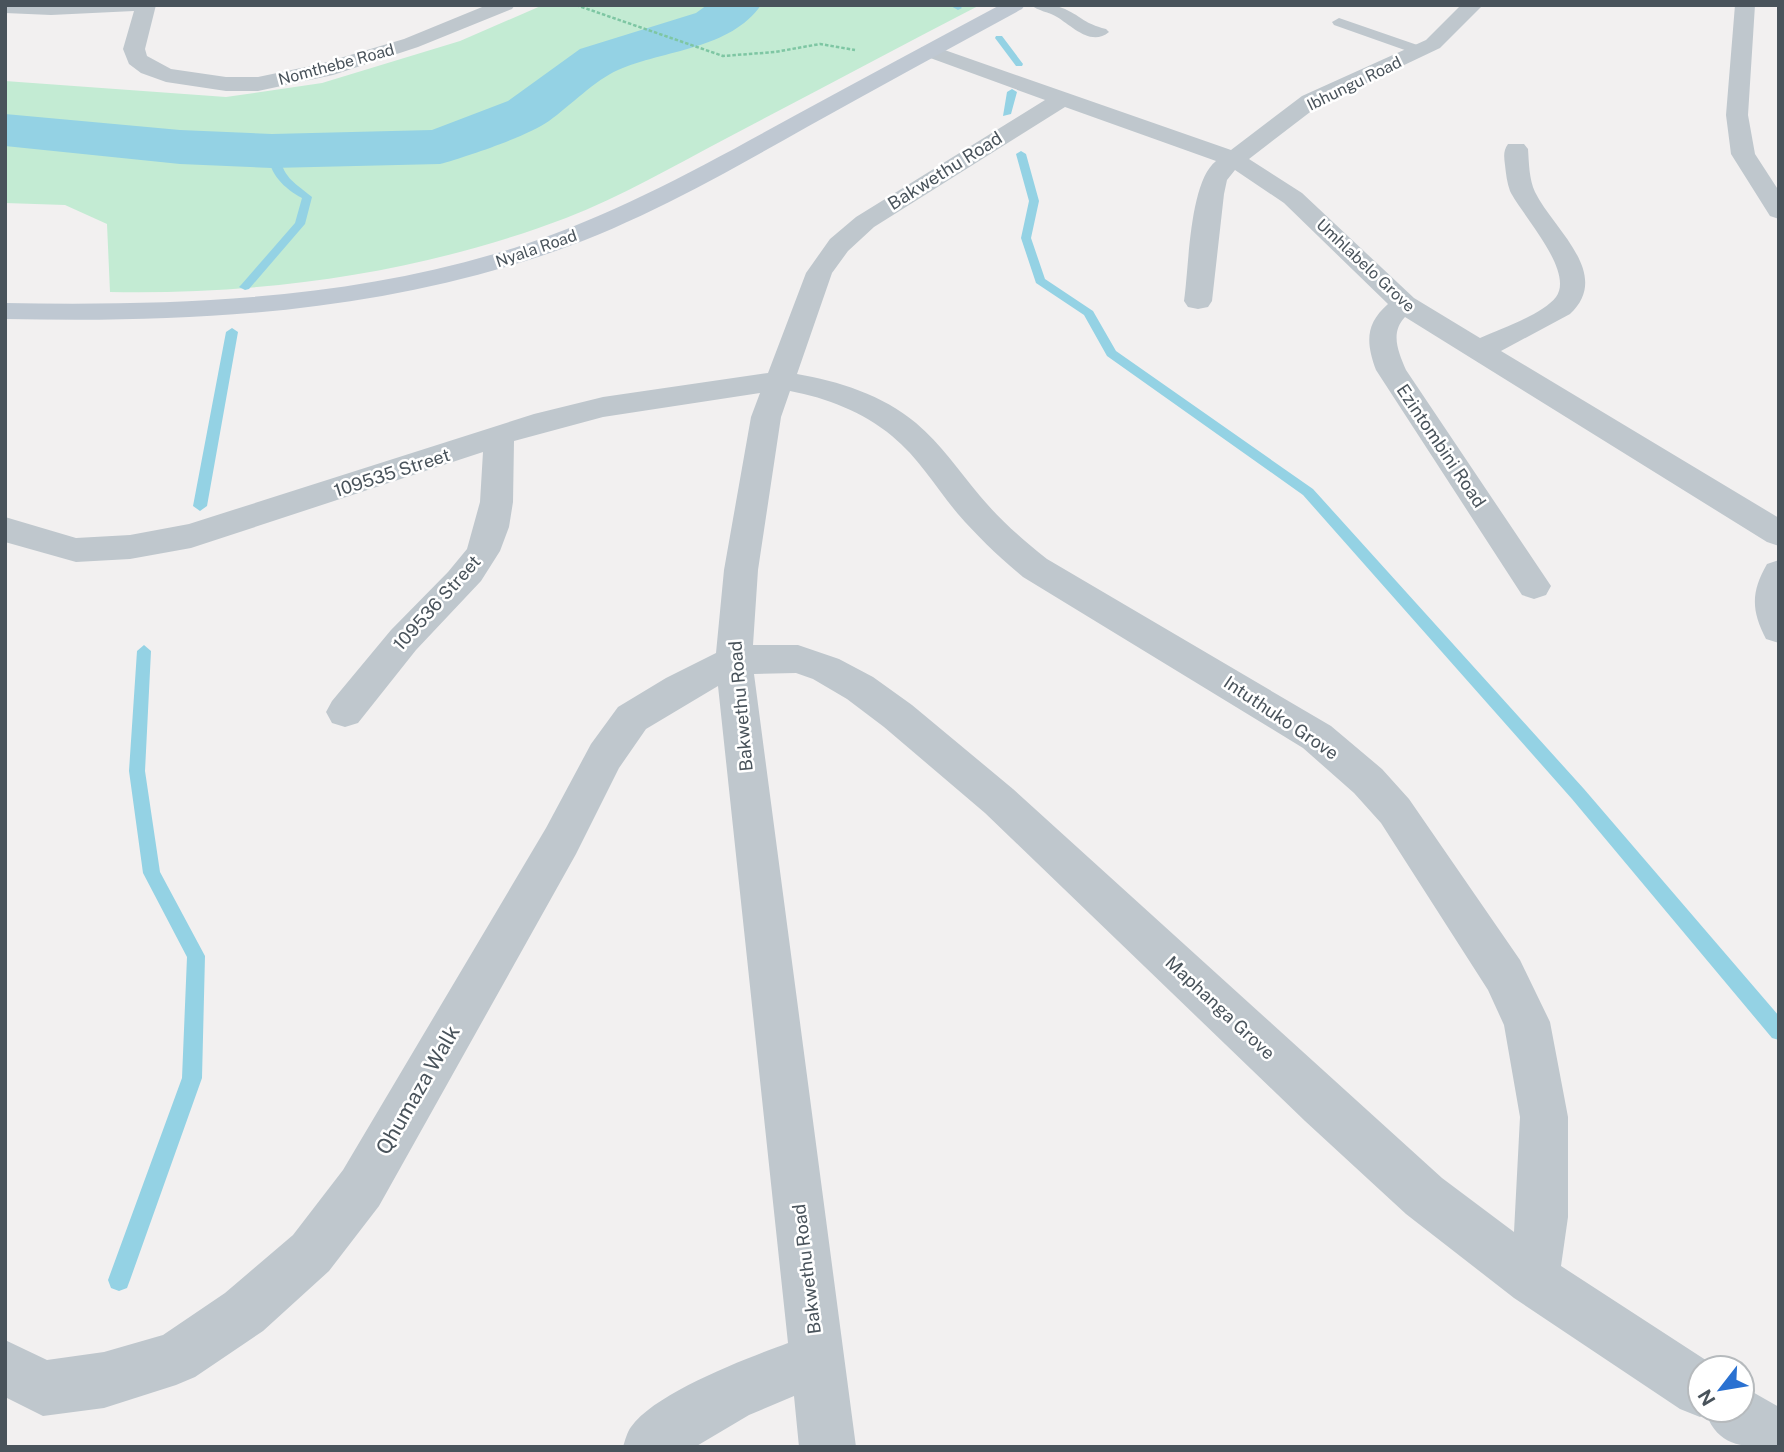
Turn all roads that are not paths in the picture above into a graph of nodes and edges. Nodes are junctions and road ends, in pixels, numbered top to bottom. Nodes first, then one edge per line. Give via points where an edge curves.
1 (135, 5) edge
2 (146, 5) edge
3 (505, 5) edge
4 (1015, 5) edge
5 (1038, 5) edge
6 (1473, 5) edge
7 (1745, 5) edge
8 (5, 7) edge
9 (1339, 22) dead end
10 (1101, 33) dead end
11 (929, 51) junction
12 (1420, 51) junction
13 (1062, 99) junction
14 (1516, 149) dead end
15 (1232, 159) junction
16 (1779, 211) edge
17 (1198, 301) dead end
18 (1404, 304) junction
19 (5, 311) edge
20 (1477, 351) junction
21 (781, 380) junction
22 (498, 438) junction
23 (5, 529) edge
24 (1779, 534) edge
25 (1779, 573) edge
26 (1534, 586) dead end
27 (1779, 629) edge
28 (734, 661) junction
29 (345, 712) dead end
30 (1533, 1279) junction
31 (818, 1360) junction
32 (5, 1367) edge
33 (1686, 1380) edge
34 (1754, 1424) edge
35 (1779, 1440) edge
36 (651, 1447) edge
37 (828, 1447) edge

1 - 8 street
2 - 3 street, Nomthebe Road via 134,49 137,59 149,68 195,81 247,84 326,70 411,43
4 - 11 street, Nyala Road
5 - 10 lane via 1056,9 1088,32
6 - 12 street, Ibhungu Road via 1444,35
7 - 16 street via 1737,115 1744,154
9 - 12 lane
11 - 13 street, Umhlabelo Grove
11 - 19 street, Nyala Road via 636,209 477,268 381,290 252,309 143,314
12 - 15 street, Ibhungu Road via 1310,101
13 - 15 street, Umhlabelo Grove
13 - 21 street, Bakwethu Road via 892,204 839,245 820,273
14 - 20 street via 1524,193 1566,258 1575,286 1559,309
15 - 17 street via 1216,176
15 - 18 street, Umhlabelo Grove via 1293,198
18 - 20 street, Umhlabelo Grove
18 - 26 street, Ezintombini Road via 1390,315 1381,332 1391,370
20 - 24 street, Umhlabelo Grove
21 - 22 street, 109535 Street via 603,408 534,424
21 - 28 street, Bakwethu Road via 766,417 757,460
21 - 30 street, Intuthuko Grove via 824,388 873,409 902,428 986,524 1035,568 1317,737 1395,811 1504,975 1527,1022 1544,1117 1542,1217
22 - 23 street, 109535 Street via 191,536 130,547 76,550
22 - 29 street, 109536 Street via 496,505 483,552 458,585 383,662
25 - 27 street via 1770,599
28 - 30 street, Maphanga Grove via 777,657 826,668 898,716 999,801 1424,1196
28 - 31 street, Bakwethu Road
28 - 32 street, Qhumaza Walk via 632,718 605,756 361,1188 311,1253 244,1312 177,1358 104,1380 43,1388
30 - 33 street, Maphanga Grove
31 - 36 street via 748,1386 700,1411
31 - 37 street, Bakwethu Road
34 - 35 street

